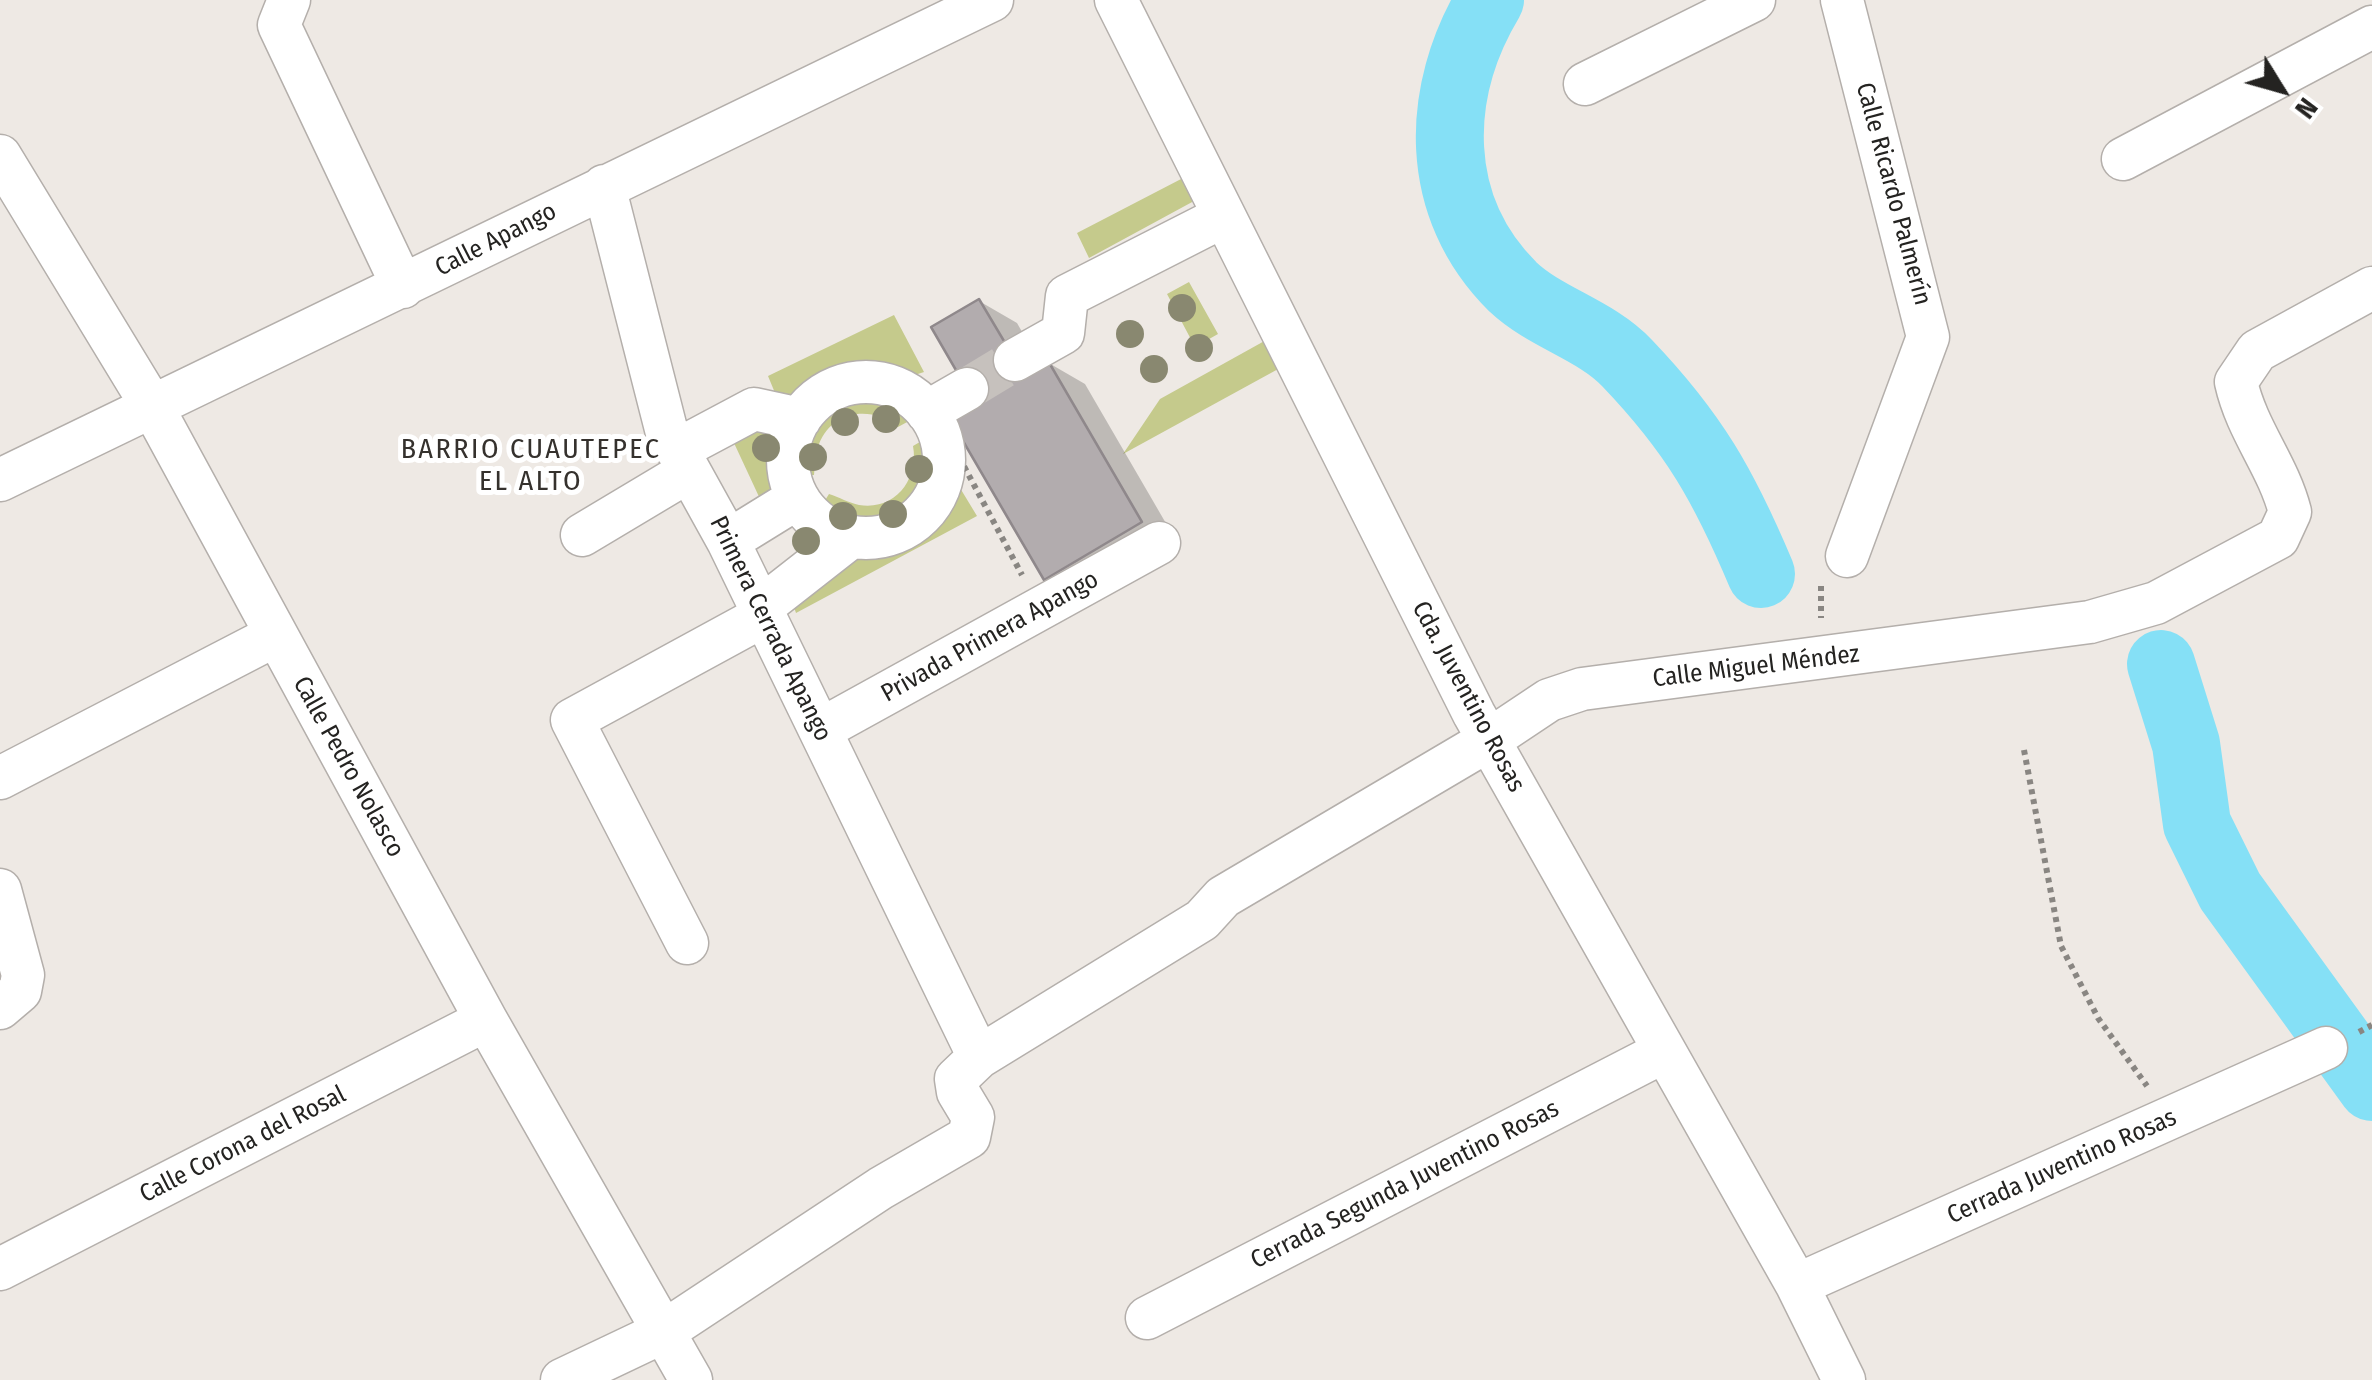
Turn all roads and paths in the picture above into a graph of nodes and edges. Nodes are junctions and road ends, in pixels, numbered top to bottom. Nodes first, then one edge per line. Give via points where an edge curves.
1 (289, 0) edge
2 (992, 0) edge
3 (1116, 0) edge
4 (1754, 0) edge
5 (1842, 0) edge
6 (2372, 27) edge
7 (1585, 84) dead end
8 (0, 156) edge
9 (2123, 158) dead end
10 (604, 186) junction
11 (1224, 216) junction
12 (403, 287) junction
13 (2372, 288) edge
14 (1015, 360) tunnel mouth
15 (942, 403) junction
16 (152, 406) junction
17 (800, 419) junction
18 (683, 461) junction
19 (0, 480) edge
20 (796, 499) junction
21 (582, 535) dead end
22 (851, 537) junction
23 (728, 541) junction
24 (1159, 544) dead end
25 (1847, 556) joint
26 (1041, 610) junction
27 (761, 613) junction
28 (276, 636) junction
29 (1830, 657) junction
30 (820, 730) junction
31 (1489, 740) junction
32 (2024, 750) dead end
33 (0, 778) edge
34 (0, 890) edge
35 (687, 943) dead end
36 (0, 1008) edge
37 (486, 1020) junction
38 (2372, 1025) edge
39 (2345, 1038) joint
40 (1663, 1052) junction
41 (979, 1057) junction
42 (2174, 1118) junction
43 (0, 1269) edge
44 (1797, 1284) junction
45 (1147, 1318) dead end
46 (663, 1332) junction
47 (562, 1380) edge
48 (691, 1380) edge
49 (1844, 1380) edge

1 - 12 street via 279,25
2 - 10 street, Calle Apango
3 - 11 street, Cda. Juventino Rosas
4 - 7 street
5 - 25 street, Calle Ricardo Palmerín via 1928,337
6 - 9 street
8 - 16 street, Calle Pedro Nolasco
10 - 12 street, Calle Apango
10 - 18 street, Primera Cerrada Apango via 666,429
11 - 14 street via 1067,296 1063,333
11 - 31 street, Cda. Juventino Rosas
12 - 16 street, Calle Apango
13 - 29 street, Calle Miguel Méndez via 2257,351 2236,382 2244,418 2283,486 2290,512 2278,538 2156,603 2090,622
15 - 17 street via 866,382 840,387
15 - 22 street via 944,469 936,495 900,531
15 - 26 path
16 - 19 street, Calle Apango
16 - 28 street, Calle Pedro Nolasco
17 - 18 street via 754,409
17 - 20 street via 788,468
18 - 21 street
18 - 23 street, Primera Cerrada Apango
20 - 22 street via 827,528
20 - 23 street
22 - 27 street
23 - 27 street, Primera Cerrada Apango
24 - 26 street, Privada Primera Apango
25 - 29 path via 1848,570 1822,577 1818,610
26 - 30 street, Privada Primera Apango
27 - 30 street, Primera Cerrada Apango
27 - 35 street via 572,720
28 - 33 street
28 - 37 street, Calle Pedro Nolasco
29 - 31 street, Calle Miguel Méndez via 1582,689 1549,700
30 - 41 street, Primera Cerrada Apango
31 - 40 street, Cda. Juventino Rosas
31 - 41 street, Calle Miguel Méndez via 1222,897 1202,920
32 - 42 path via 2061,946 2098,1018
34 - 36 street via 22,975 20,991
37 - 43 street, Calle Corona del Rosal
37 - 46 street, Calle Pedro Nolasco
38 - 39 path
39 - 42 street, Cerrada Juventino Rosas
40 - 44 street, Cda. Juventino Rosas
40 - 45 street, Cerrada Segunda Juventino Rosas
41 - 46 street via 956,1080 973,1116 969,1137
42 - 44 street, Cerrada Juventino Rosas
44 - 49 street, Cda. Juventino Rosas
46 - 47 street
46 - 48 street, Calle Pedro Nolasco

